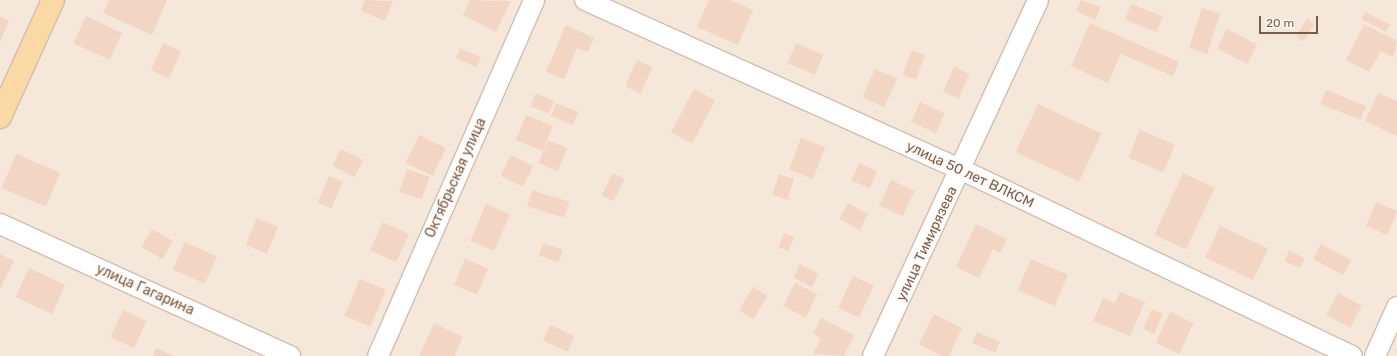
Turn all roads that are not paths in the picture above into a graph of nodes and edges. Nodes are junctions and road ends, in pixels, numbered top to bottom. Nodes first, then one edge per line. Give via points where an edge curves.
1 (53, 0) edge
2 (534, 0) edge
3 (585, 0) edge
4 (1038, 0) edge
5 (0, 117) edge
6 (962, 170) junction
7 (0, 224) edge
8 (1397, 307) edge
9 (290, 356) edge
10 (378, 356) edge
11 (873, 356) edge
12 (1352, 356) edge
13 (1375, 356) edge

1 - 5 main road
2 - 10 street, Октябрьская улица
3 - 6 street, улица 50 лет ВЛКСМ
4 - 6 street, улица Тимирязева
6 - 11 street, улица Тимирязева
6 - 12 street, улица 50 лет ВЛКСМ
7 - 9 street, улица Гагарина
8 - 13 street

